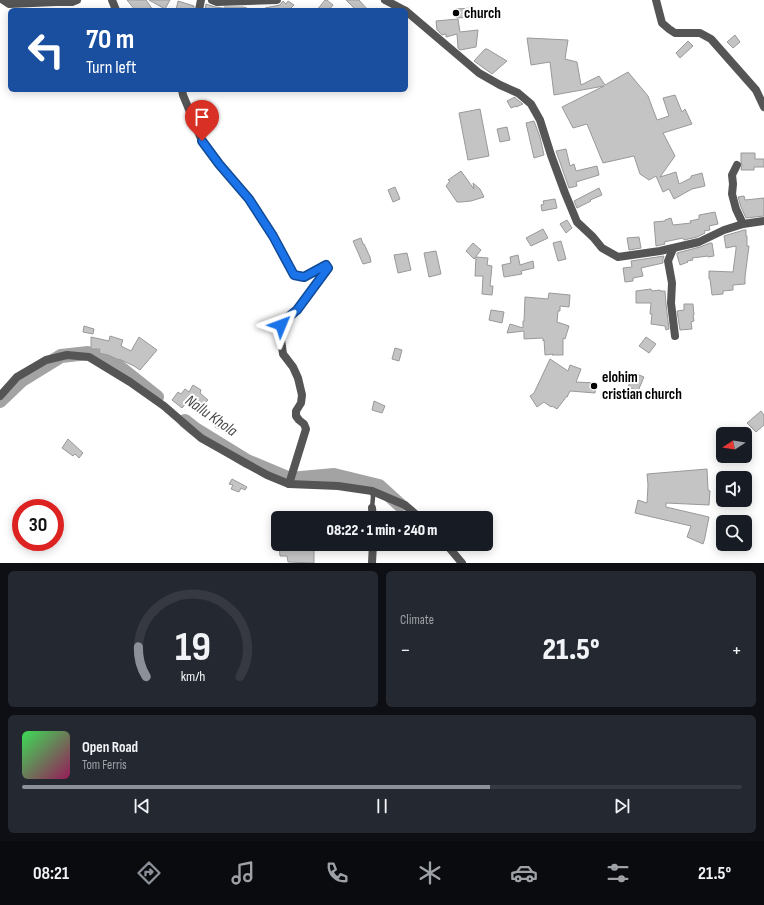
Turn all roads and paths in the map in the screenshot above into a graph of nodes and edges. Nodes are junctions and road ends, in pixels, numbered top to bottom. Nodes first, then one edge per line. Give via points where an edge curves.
1 (3, 0) edge
2 (77, 0) edge
3 (212, 0) edge
4 (277, 0) edge
5 (385, 0) edge
6 (656, 0) edge
7 (56, 1) edge
8 (401, 8) edge
9 (408, 13) edge
10 (182, 92) edge
11 (764, 107) edge
12 (737, 165) dead end
13 (764, 220) edge
14 (742, 224) junction
15 (673, 248) junction
16 (675, 336) dead end
17 (0, 396) edge
18 (289, 484) junction
19 (372, 491) junction
20 (372, 508) joint
21 (372, 511) edge
22 (412, 511) edge
23 (373, 551) edge
24 (452, 551) edge
25 (372, 563) edge
26 (462, 563) edge

1 - 7 street via 9,4
2 - 7 street
3 - 4 street
5 - 8 street
6 - 11 street via 662,23 669,30 675,33 700,33 711,39 756,90
9 - 15 street via 479,72 518,93 531,104 540,120 555,168 578,222 602,248 618,258
10 - 18 street via 202,141 249,199 294,275 304,277 326,265 328,268 297,310 281,325 283,354 293,367 302,395 296,416 306,429
12 - 14 street via 732,174 732,194
13 - 14 street
14 - 15 street via 699,242
15 - 16 street via 668,260
17 - 18 street via 17,377 46,360 66,356 89,357 164,406 201,438
18 - 19 street via 338,486
19 - 20 lane
19 - 22 street via 405,505
20 - 21 street
23 - 25 street
24 - 26 street

